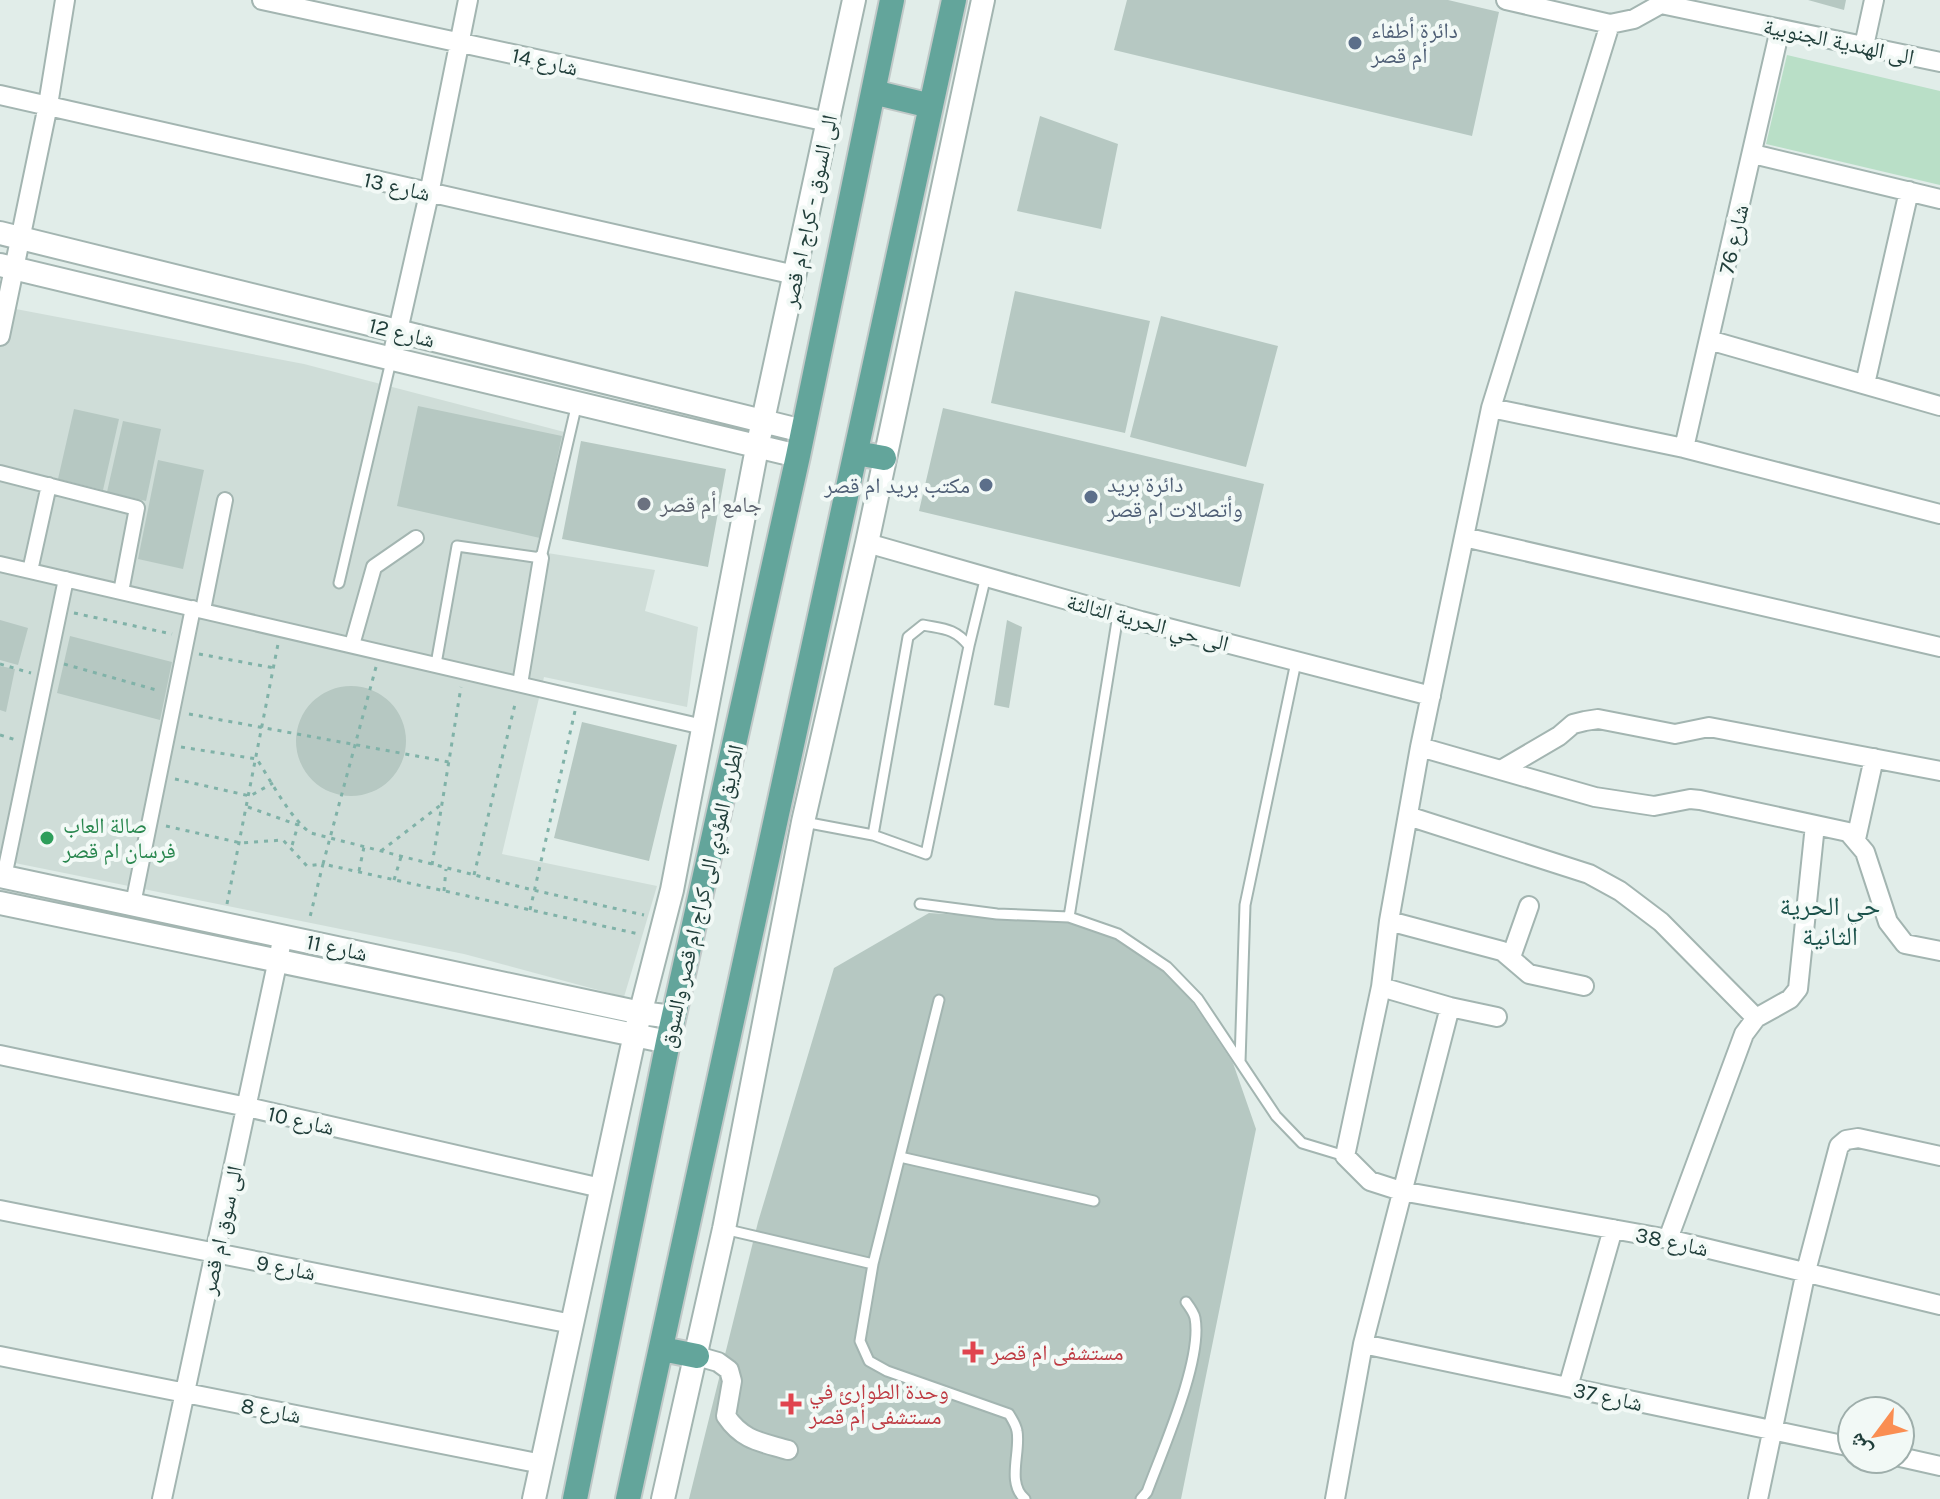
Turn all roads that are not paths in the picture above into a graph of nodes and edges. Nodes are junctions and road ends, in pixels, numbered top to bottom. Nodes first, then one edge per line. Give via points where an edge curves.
1 (65, 0) edge
2 (262, 0) edge
3 (468, 0) edge
4 (854, 0) edge
5 (892, 0) edge
6 (954, 0) edge
7 (983, 0) edge
8 (1506, 0) edge
9 (1874, 0) edge
10 (1661, 2) edge
11 (1610, 24) junction
12 (1780, 29) junction
13 (459, 42) junction
14 (1864, 46) junction
15 (1940, 62) edge
16 (873, 92) junction
17 (0, 95) edge
18 (48, 105) junction
19 (931, 106) junction
20 (828, 122) junction
21 (1753, 154) junction
22 (1909, 191) junction
23 (429, 194) junction
24 (1940, 199) edge
25 (11, 235) edge
26 (8, 266) edge
27 (795, 275) junction
28 (398, 331) junction
29 (0, 336) edge
30 (1709, 340) junction
31 (392, 357) junction
32 (1865, 384) junction
33 (577, 403) junction
34 (1940, 406) edge
35 (1491, 408) junction
36 (763, 422) junction
37 (803, 431) junction
38 (757, 448) junction
39 (1684, 448) junction
40 (856, 453) junction
41 (798, 456) junction
42 (884, 458) junction
43 (0, 473) edge
44 (49, 485) junction
45 (225, 500) dead end
46 (1940, 514) edge
47 (1464, 537) junction
48 (416, 538) dead end
49 (867, 543) junction
50 (541, 558) junction
51 (0, 564) edge
52 (30, 571) junction
53 (986, 576) junction
54 (66, 579) junction
55 (339, 583) dead end
56 (121, 592) junction
57 (198, 609) junction
58 (1118, 615) junction
59 (352, 645) junction
60 (969, 646) junction
61 (1940, 647) edge
62 (1296, 662) junction
63 (436, 664) junction
64 (520, 684) junction
65 (1431, 696) junction
66 (703, 727) junction
67 (1420, 747) junction
68 (1874, 758) junction
69 (1501, 770) junction
70 (1940, 771) edge
71 (1408, 816) junction
72 (803, 822) junction
73 (1815, 825) junction
74 (873, 835) junction
75 (1856, 839) junction
76 (2, 876) edge
77 (0, 903) edge
78 (133, 904) junction
79 (920, 904) dead end
80 (1529, 906) dead end
81 (1069, 917) junction
82 (1389, 921) junction
83 (294, 938) junction
84 (1940, 951) edge
85 (1511, 957) junction
86 (279, 961) junction
87 (1584, 986) dead end
88 (1381, 987) junction
89 (939, 1000) dead end
90 (1450, 1007) junction
91 (673, 1017) junction
92 (1497, 1017) dead end
93 (1756, 1018) junction
94 (638, 1023) junction
95 (668, 1042) junction
96 (0, 1055) edge
97 (1240, 1062) junction
98 (247, 1107) junction
99 (1345, 1156) junction
100 (1940, 1156) edge
101 (900, 1157) junction
102 (601, 1188) junction
103 (1401, 1191) junction
104 (1094, 1201) dead end
105 (0, 1210) edge
106 (724, 1229) junction
107 (1613, 1229) junction
108 (1668, 1239) junction
109 (215, 1253) junction
110 (873, 1264) junction
111 (1806, 1271) junction
112 (1186, 1302) dead end
113 (1940, 1305) edge
114 (572, 1324) junction
115 (1363, 1344) junction
116 (662, 1349) junction
117 (0, 1356) edge
118 (697, 1356) junction
119 (1568, 1387) junction
120 (186, 1393) junction
121 (1773, 1430) junction
122 (1836, 1444) edge
123 (788, 1450) dead end
124 (1916, 1461) edge
125 (542, 1464) junction
126 (1940, 1466) edge
127 (162, 1499) edge
128 (534, 1499) edge
129 (575, 1499) edge
130 (628, 1499) edge
131 (663, 1499) edge
132 (1025, 1499) edge
133 (1141, 1499) edge
134 (1335, 1499) edge
135 (1758, 1499) edge

1 - 18 street
2 - 13 street, شارع 14
3 - 13 street
4 - 20 street, الى السوق - كراج ام قصر
5 - 16 main road, الطريق المؤدي الى كراج ام قصر والسوق
6 - 19 main road
7 - 42 street
8 - 11 street
9 - 14 street
10 - 11 street, الى الهندية الجنوبية via 1634,19
10 - 12 street, الى الهندية الجنوبية
11 - 35 street
12 - 14 street, الى الهندية الجنوبية
12 - 21 street, شارع 76
13 - 20 street, شارع 14
13 - 23 street
14 - 15 street, الى الهندية الجنوبية
16 - 19 main road
16 - 37 main road, الطريق المؤدي الى كراج ام قصر والسوق
17 - 18 street, شارع 13
18 - 23 street, شارع 13
18 - 25 street
19 - 40 main road
20 - 27 street, الى السوق - كراج ام قصر
21 - 22 street
21 - 30 street, شارع 76
22 - 24 street
22 - 32 street
23 - 27 street, شارع 13
23 - 28 street
25 - 26 street
25 - 28 street, شارع 12
26 - 29 street
26 - 31 street, شارع 12
27 - 36 street, الى السوق - كراج ام قصر
28 - 31 street
28 - 36 street, شارع 12
30 - 32 street
30 - 39 street, شارع 76
31 - 33 street, شارع 12
31 - 55 lane
32 - 34 street
33 - 38 street, شارع 12
33 - 50 lane
35 - 39 street
35 - 47 street
36 - 37 street, شارع 12
36 - 38 street, الى السوق - كراج ام قصر
37 - 41 main road, الطريق المؤدي الى كراج ام قصر والسوق
38 - 41 street, شارع 12
38 - 66 street, الى السوق - كراج ام قصر
39 - 46 street
40 - 42 main road
40 - 116 main road
41 - 91 main road, الطريق المؤدي الى كراج ام قصر والسوق
42 - 49 street
43 - 44 street
44 - 52 street
44 - 56 street via 137,508
45 - 57 street
47 - 61 street
47 - 65 street
48 - 59 street via 374,567
49 - 53 street, الى حي الحرية الثالثة
49 - 72 street
50 - 63 lane via 457,546
50 - 64 street
51 - 52 street
52 - 54 street
53 - 58 street, الى حي الحرية الثالثة
53 - 60 lane
54 - 56 street
54 - 76 street
56 - 57 street
57 - 59 street
57 - 78 street via 186,644
58 - 62 street, الى حي الحرية الثالثة
58 - 81 lane
59 - 63 street
60 - 74 lane via 926,854
60 - 74 lane via 960,635 923,625 908,637
62 - 65 street, الى حي الحرية الثالثة
62 - 97 lane via 1245,905
63 - 64 street
64 - 66 street
65 - 67 street
66 - 94 street, الى السوق - كراج ام قصر via 672,890
67 - 69 street
67 - 71 street
68 - 69 street via 1709,727 1675,734 1598,719 1573,724
68 - 70 street
68 - 75 street
69 - 73 street via 1595,797 1654,806 1700,800
71 - 82 street
71 - 93 street via 1589,874 1620,891 1661,922
72 - 74 lane
72 - 106 street
73 - 75 street via 1848,832
73 - 93 street via 1798,989
75 - 84 street via 1888,922 1905,944
76 - 78 street, شارع 11
77 - 86 street, شارع 11
78 - 83 street, شارع 11
79 - 81 lane
80 - 85 street
81 - 97 lane via 1118,934 1167,967 1198,999
82 - 85 street
82 - 88 street
83 - 86 street, الى سوق ام قصر
83 - 94 street, شارع 11
85 - 87 street via 1529,974
86 - 94 street, شارع 11
86 - 98 street, الى سوق ام قصر
88 - 90 street
88 - 99 street
89 - 101 lane
90 - 92 street
90 - 103 street
91 - 94 street, شارع 11
91 - 95 main road, الطريق المؤدي الى كراج ام قصر والسوق
93 - 108 street via 1744,1034
94 - 95 street, شارع 11
94 - 102 street, الى السوق - كراج ام قصر
95 - 129 main road, الطريق المؤدي الى كراج ام قصر والسوق
96 - 98 street, شارع 10
97 - 99 lane via 1276,1116 1302,1143
98 - 102 street, شارع 10
98 - 109 street, الى سوق ام قصر
99 - 103 street, شارع 38 via 1370,1181
100 - 111 street via 1858,1138 1839,1146
101 - 104 lane
101 - 110 lane
102 - 114 street, الى السوق - كراج ام قصر
103 - 107 street, شارع 38
103 - 115 street
105 - 109 street, شارع 9
106 - 110 lane
106 - 118 street
107 - 108 street, شارع 38
107 - 119 street
108 - 111 street, شارع 38
109 - 114 street, شارع 9
109 - 120 street, الى سوق ام قصر
110 - 132 lane via 860,1341 869,1361 1009,1414 1018,1433 1015,1478
111 - 113 street, شارع 38
111 - 121 street
112 - 133 lane via 1195,1318 1182,1399
114 - 125 street, الى السوق - كراج ام قصر
115 - 119 street, شارع 37
115 - 134 street
116 - 118 main road
116 - 130 main road
117 - 120 street, شارع 8
118 - 123 street via 729,1370 726,1416 735,1429
118 - 131 street
119 - 121 street, شارع 37
120 - 125 street, شارع 8
120 - 127 street, الى سوق ام قصر
121 - 122 street, شارع 37
121 - 135 street
124 - 126 street
125 - 128 street, الى السوق - كراج ام قصر

